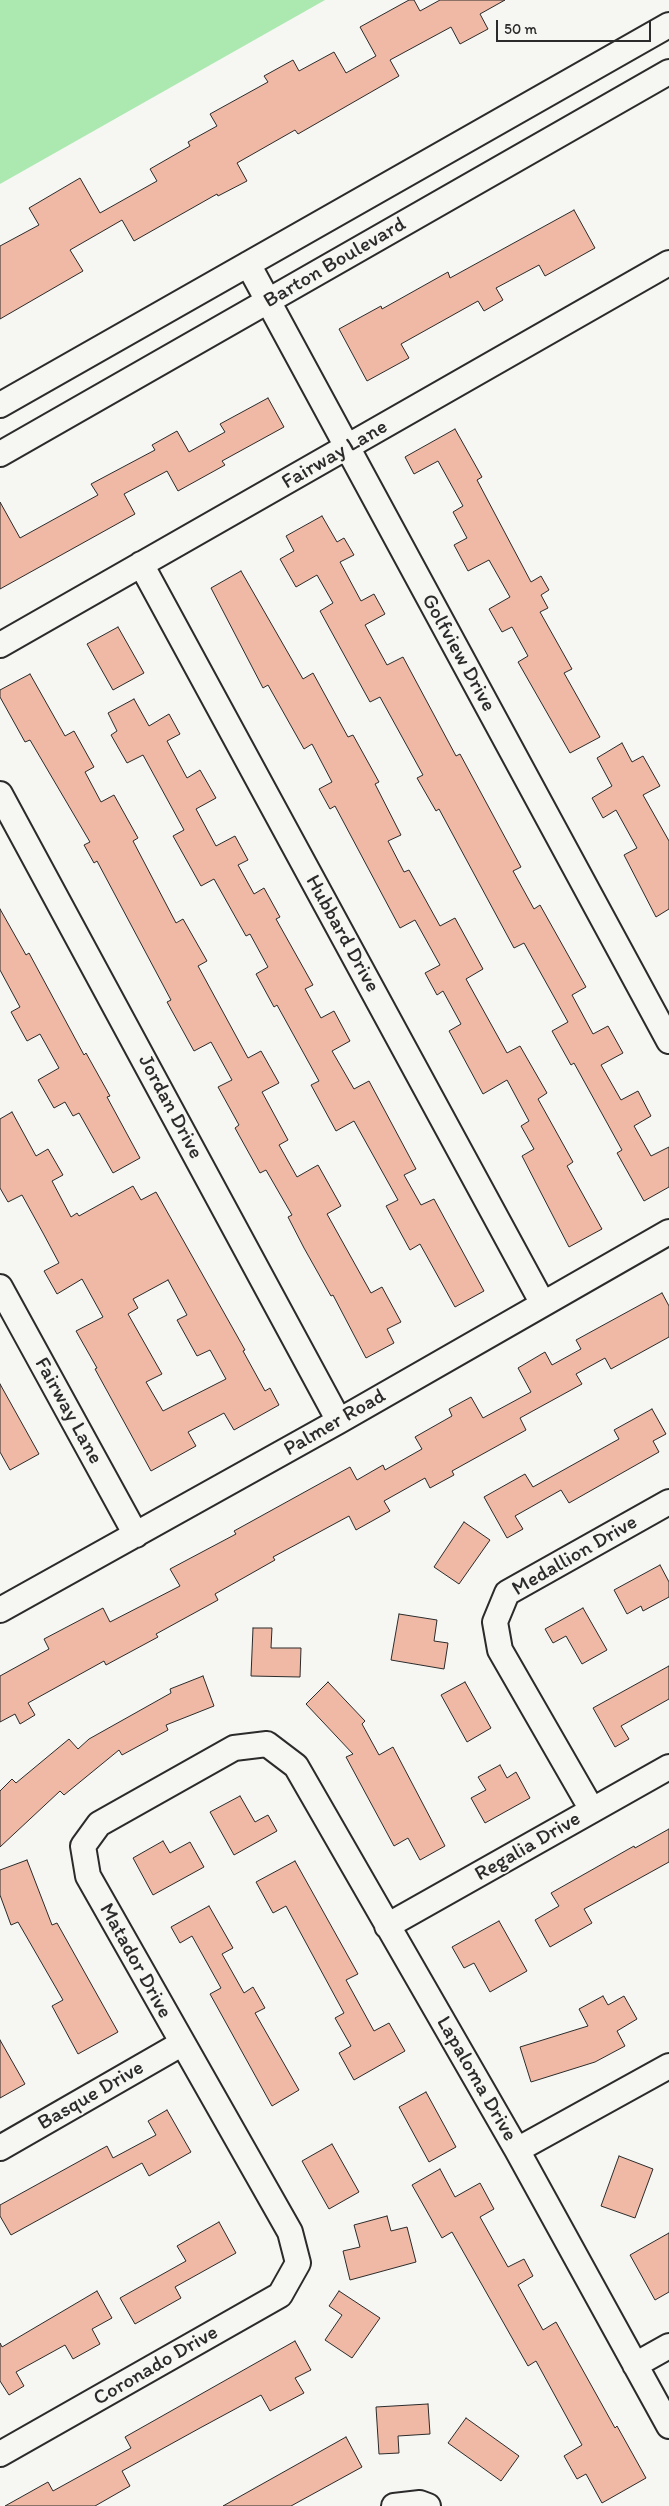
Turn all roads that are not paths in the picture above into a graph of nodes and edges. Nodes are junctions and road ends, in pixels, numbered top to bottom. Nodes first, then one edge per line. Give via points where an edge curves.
1 (669, 25) edge
2 (669, 72) edge
3 (669, 263) edge
4 (248, 264) junction
5 (268, 301) junction
6 (0, 405) edge
7 (346, 448) junction
8 (0, 454) edge
9 (141, 564) junction
10 (0, 645) edge
11 (0, 794) edge
12 (669, 1041) edge
13 (669, 1232) edge
14 (0, 1287) edge
15 (543, 1304) junction
16 (339, 1421) junction
17 (669, 1502) edge
18 (136, 1535) junction
19 (0, 1610) edge
20 (267, 1744) joint
21 (669, 1767) edge
22 (592, 1810) junction
23 (387, 1926) junction
24 (181, 2044) junction
25 (669, 2066) edge
26 (0, 2148) edge
27 (517, 2150) junction
28 (298, 2264) joint
29 (669, 2346) edge
30 (635, 2365) junction
31 (669, 2426) edge
32 (0, 2454) edge
33 (424, 2505) edge
34 (394, 2506) edge

1 - 4 street, Barton Boulevard
2 - 5 street, Barton Boulevard
3 - 7 street, Fairway Lane
4 - 5 street, Golfview Drive
4 - 6 street, Barton Boulevard
5 - 7 street, Golfview Drive
5 - 8 street, Barton Boulevard
7 - 9 street, Fairway Lane
7 - 12 street, Golfview Drive
9 - 10 street, Fairway Lane
9 - 15 street, Hubbard Drive
11 - 16 street, Jordan Drive
13 - 15 street, Palmer Road
14 - 18 street, Fairway Lane
15 - 16 street, Palmer Road
16 - 18 street, Palmer Road
17 - 22 street, Medallion Drive via 507,1593 495,1622 500,1650
18 - 19 street, Palmer Road
20 - 23 street, Lapaloma Drive via 296,1766
20 - 24 street, Matador Drive via 234,1748 99,1824 83,1846 88,1876
21 - 22 street, Regalia Drive
22 - 23 street, Regalia Drive
23 - 27 street, Lapaloma Drive
24 - 26 street, Basque Drive
24 - 28 street, Matador Drive via 290,2232
25 - 27 street
27 - 30 street, Lapaloma Drive
28 - 32 street, Coronado Drive via 280,2295
29 - 30 street
30 - 31 street, Lapaloma Drive
33 - 34 street

